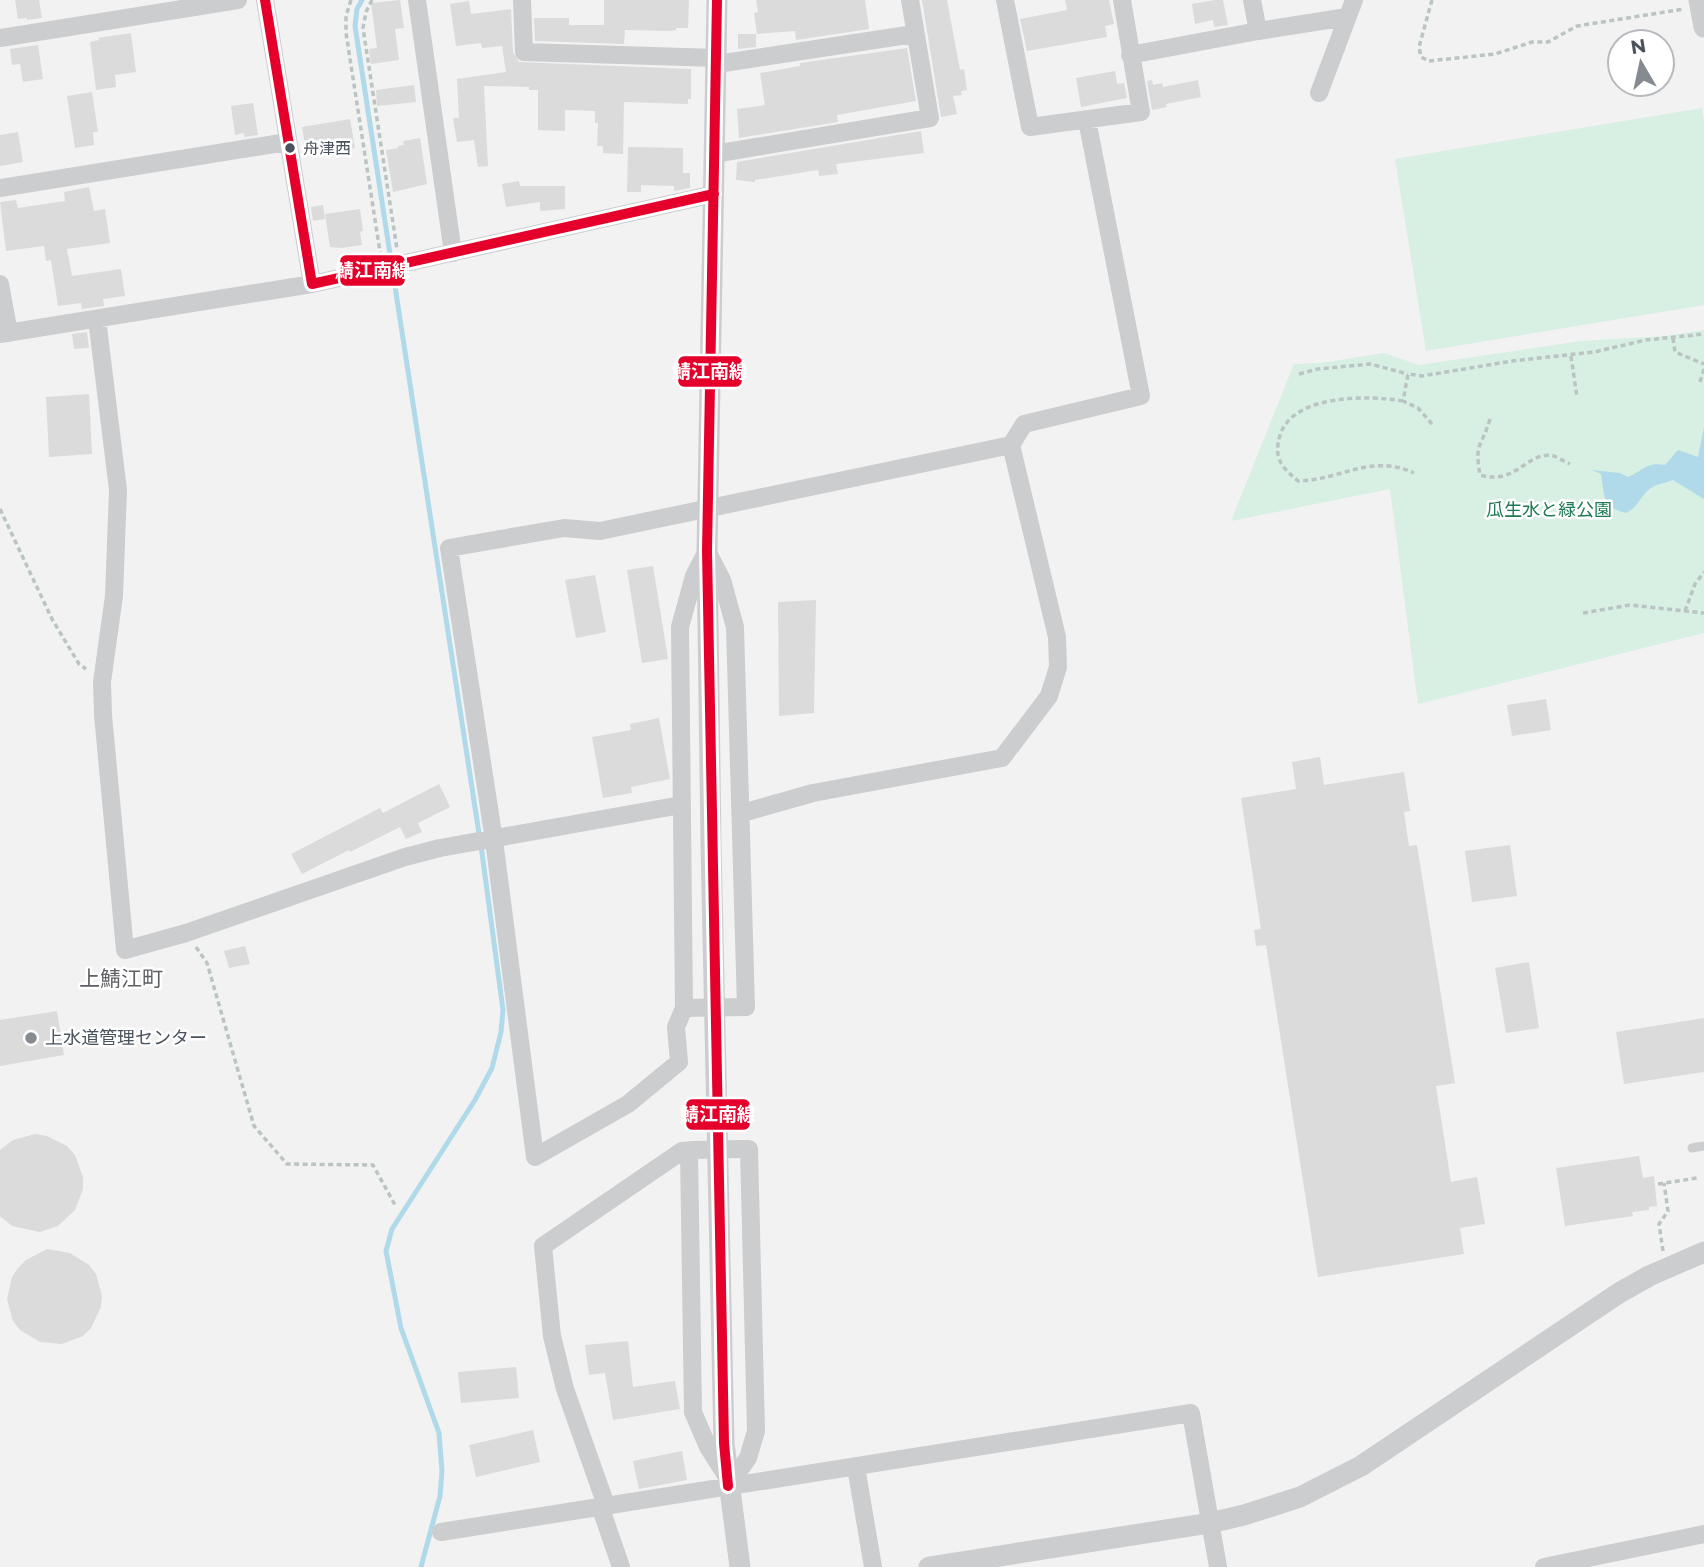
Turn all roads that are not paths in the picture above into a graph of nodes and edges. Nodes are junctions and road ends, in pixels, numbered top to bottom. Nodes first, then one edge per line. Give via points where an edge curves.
1 (238, 0) edge
2 (265, 0) edge
3 (417, 0) edge
4 (522, 0) edge
5 (717, 0) edge
6 (910, 0) edge
7 (1005, 0) edge
8 (1122, 0) edge
9 (1252, 0) edge
10 (1354, 0) edge
11 (190, 4) edge
12 (1348, 17) junction
13 (1258, 31) junction
14 (914, 34) junction
15 (0, 38) edge
16 (1130, 55) junction
17 (717, 61) junction
18 (1318, 93) dead end
19 (1087, 120) junction
20 (287, 142) junction
21 (714, 154) junction
22 (0, 188) edge
23 (714, 194) junction
24 (453, 253) junction
25 (0, 284) edge
26 (312, 284) junction
27 (97, 319) junction
28 (4, 334) edge
29 (1011, 445) junction
30 (709, 510) junction
31 (707, 551) junction
32 (681, 805) junction
33 (742, 813) junction
34 (486, 841) junction
35 (684, 1008) junction
36 (1704, 1146) edge
37 (1692, 1148) dead end
38 (691, 1150) junction
39 (1704, 1252) edge
40 (856, 1467) junction
41 (728, 1482) junction
42 (603, 1506) junction
43 (1210, 1522) junction
44 (441, 1532) dead end
45 (1704, 1534) edge
46 (621, 1567) edge
47 (740, 1567) edge
48 (873, 1567) edge
49 (929, 1567) edge
50 (1218, 1567) edge
51 (1544, 1567) edge

1 - 11 street
2 - 20 street
3 - 24 street
4 - 17 street via 524,52
5 - 17 street
6 - 14 street
7 - 19 street via 1030,127
8 - 16 street
9 - 13 street
10 - 12 street
11 - 15 street
12 - 13 street
12 - 18 street
13 - 16 street
14 - 17 street
14 - 21 street via 930,118
16 - 19 street via 1140,112
17 - 21 street
19 - 29 street via 1142,396 1024,424
20 - 22 street
20 - 26 street
21 - 23 street
23 - 24 street
23 - 30 street
24 - 26 street
25 - 28 street
26 - 27 street
27 - 28 street
27 - 34 street via 118,490 114,596 102,681 125,950 405,857
29 - 30 street
29 - 33 street via 1057,637 1058,667 1049,696 1002,758 813,793
30 - 31 street
30 - 34 street via 600,531 565,528 449,548
31 - 32 street via 694,576 680,627
31 - 33 street via 722,580 735,627
31 - 41 street via 711,886
32 - 34 street
32 - 35 street
33 - 35 street, bridge via 746,1007
34 - 35 street via 535,1157 628,1104 679,1062 676,1027
36 - 37 lane
38 - 41 street via 693,1412
38 - 41 street, bridge via 749,1149 756,1431 748,1458
38 - 42 street via 682,1151 543,1246 552,1336
39 - 43 street via 1619,1293 1362,1466 1300,1497
40 - 41 street
40 - 43 street via 1191,1413
40 - 48 street
41 - 42 street
41 - 47 street
42 - 44 street
42 - 46 street
43 - 49 street
43 - 50 street
45 - 51 street

